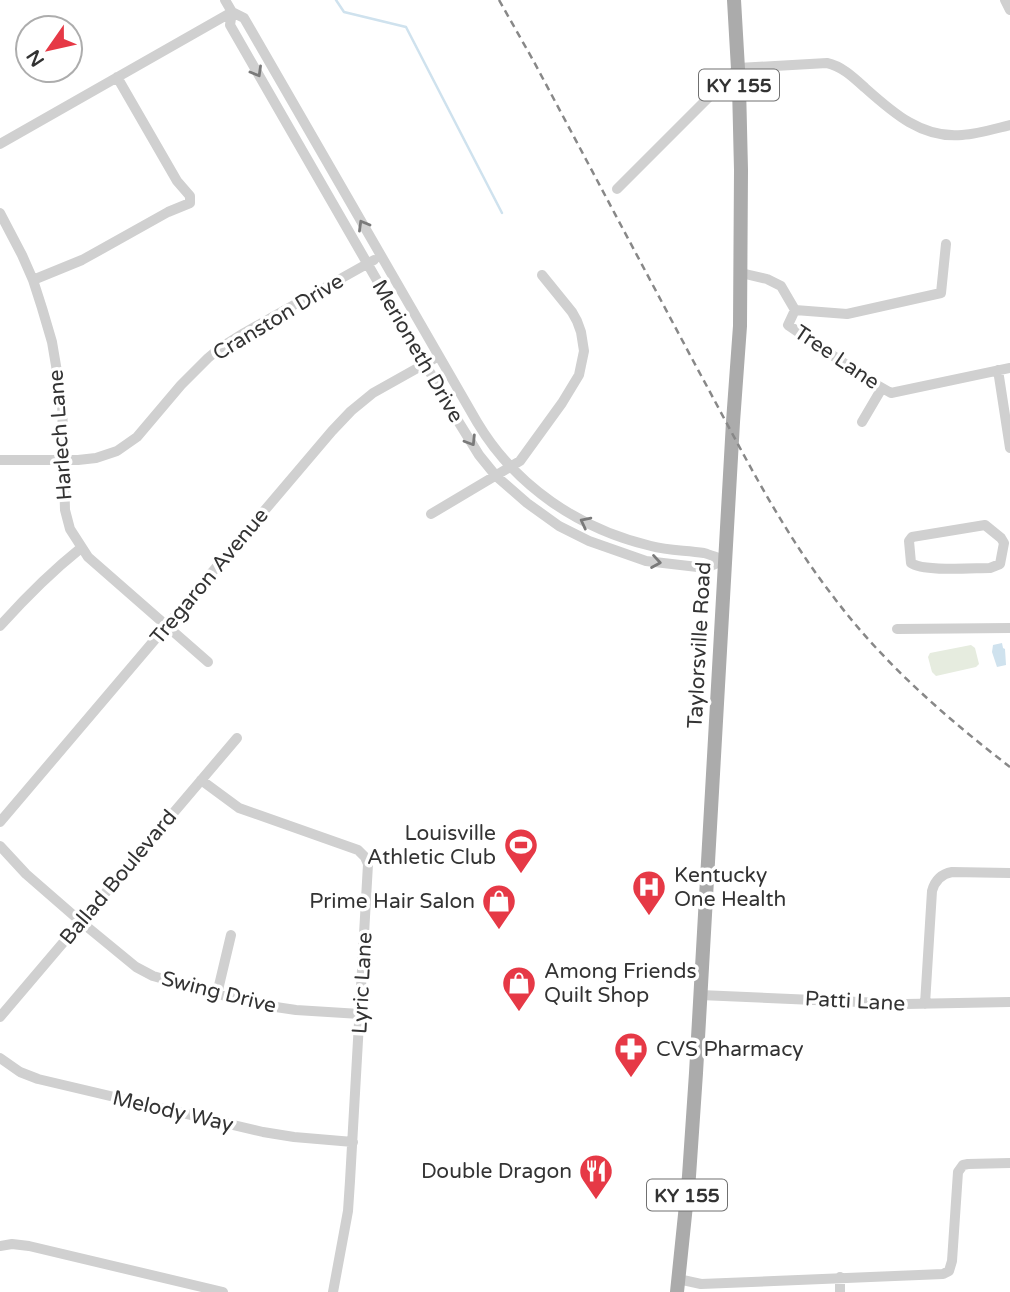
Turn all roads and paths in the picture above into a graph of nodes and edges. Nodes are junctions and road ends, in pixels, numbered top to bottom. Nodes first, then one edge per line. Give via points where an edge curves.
1 (225, 0) edge
2 (734, 0) edge
3 (1005, 0) edge
4 (1010, 10) edge
5 (232, 12) junction
6 (738, 68) junction
7 (117, 76) junction
8 (1010, 125) edge
9 (0, 144) edge
10 (617, 188) dead end
11 (0, 213) edge
12 (946, 244) dead end
13 (381, 256) junction
14 (367, 264) junction
15 (741, 273) junction
16 (542, 275) dead end
17 (33, 280) junction
18 (795, 310) junction
19 (439, 356) junction
20 (425, 364) junction
21 (1010, 368) edge
22 (998, 370) junction
23 (882, 388) junction
24 (862, 422) dead end
25 (1010, 448) edge
26 (0, 460) edge
27 (64, 460) junction
28 (510, 467) junction
29 (496, 476) junction
30 (431, 514) dead end
31 (1007, 543) edge
32 (81, 548) junction
33 (725, 560) junction
34 (167, 625) junction
35 (0, 626) edge
36 (1010, 628) edge
37 (897, 629) dead end
38 (208, 662) dead end
39 (237, 738) dead end
40 (201, 780) junction
41 (0, 822) edge
42 (0, 846) edge
43 (1010, 873) edge
44 (80, 921) junction
45 (231, 934) dead end
46 (217, 994) junction
47 (700, 995) junction
48 (1010, 1002) edge
49 (925, 1004) junction
50 (360, 1014) junction
51 (0, 1017) edge
52 (0, 1058) edge
53 (353, 1142) junction
54 (1010, 1163) edge
55 (0, 1246) edge
56 (840, 1278) junction
57 (678, 1285) edge
58 (223, 1292) edge
59 (333, 1292) edge
60 (840, 1292) edge

1 - 5 street, Merioneth Drive
2 - 6 main road, Taylorsville Road / KY 155
3 - 4 street
5 - 7 street
13 -> 5 street via 244,18
5 -> 14 street, Merioneth Drive via 230,25
6 - 8 street via 827,63 848,73 894,113 925,130 964,135
6 - 10 street
6 - 15 main road, Taylorsville Road / KY 155
7 - 9 street
7 - 17 street via 190,203 82,260
11 - 17 street, Harlech Lane
12 - 18 street via 941,293 846,314
13 - 14 street, Cranston Drive
13 - 19 street
14 - 20 street, Merioneth Drive
14 - 27 street, Cranston Drive via 220,348 124,447 96,458
15 - 18 street, Tree Lane via 781,286
15 - 33 main road, Taylorsville Road / KY 155
16 - 28 street via 577,321 583,359 562,403 520,461
17 - 27 street, Harlech Lane via 58,375
18 - 23 street, Tree Lane via 788,326
19 - 20 street, Tregaron Avenue
19 - 28 street via 490,444
20 -> 29 street, Merioneth Drive
20 - 34 street, Tregaron Avenue via 351,411
21 - 22 street, Tree Lane
22 - 23 street, Tree Lane via 891,393
22 - 25 street
23 - 24 street
26 - 27 street, Cranston Drive
27 - 32 street, Harlech Lane via 67,520
28 - 29 street
33 -> 28 street via 661,549 604,531 551,502
29 - 30 street
29 -> 33 street, Merioneth Drive via 559,526 589,541 653,562 706,568
31 - 31 street via 985,525 912,537 911,563 917,567 990,568 1000,564
32 - 34 street, Harlech Lane
32 - 35 street
33 - 47 main road, Taylorsville Road / KY 155
34 - 38 street, Harlech Lane
34 - 41 street, Tregaron Avenue
36 - 37 street
39 - 40 street, Ballad Boulevard
40 - 44 street, Ballad Boulevard
40 - 50 street, Lyric Lane via 239,808 353,847 365,857
42 - 44 street, Swing Drive
43 - 49 street via 952,872 936,881
44 - 46 street, Swing Drive via 136,967
44 - 51 street, Ballad Boulevard
45 - 46 street
46 - 50 street, Swing Drive via 296,1010
47 - 49 street, Patti Lane
47 - 57 main road, Taylorsville Road / KY 155
48 - 49 street, Patti Lane
50 - 53 street, Lyric Lane
52 - 53 street, Melody Way via 38,1079 263,1132
53 - 59 street, Lyric Lane via 348,1211
54 - 56 street via 960,1168 948,1271
55 - 58 street via 29,1246
56 - 57 street
56 - 60 street

